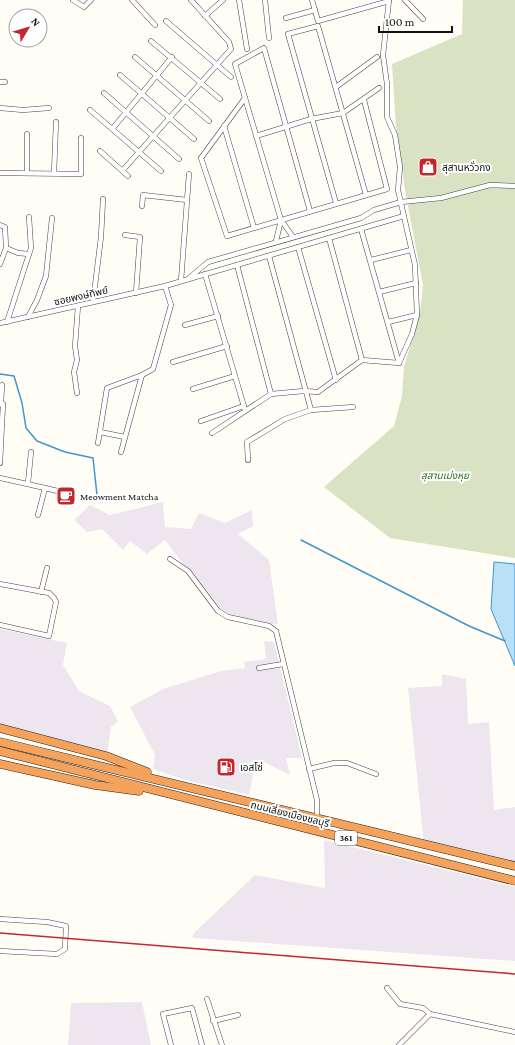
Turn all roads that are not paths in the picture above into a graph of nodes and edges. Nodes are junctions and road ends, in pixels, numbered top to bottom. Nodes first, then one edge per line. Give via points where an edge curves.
1 (73, 0) edge
2 (91, 0) edge
3 (132, 0) edge
4 (191, 0) edge
5 (223, 0) edge
6 (239, 0) edge
7 (265, 0) edge
8 (312, 0) edge
9 (405, 0) edge
10 (389, 1) edge
11 (315, 10) junction
12 (205, 16) junction
13 (286, 18) dead end
14 (423, 19) dead end
15 (166, 21) dead end
16 (155, 25) dead end
17 (269, 38) dead end
18 (151, 41) dead end
19 (247, 49) dead end
20 (135, 57) dead end
21 (172, 57) junction
22 (377, 57) dead end
23 (216, 65) junction
24 (120, 75) dead end
25 (156, 76) junction
26 (231, 77) dead end
27 (202, 84) junction
28 (336, 87) junction
29 (379, 88) dead end
30 (104, 93) dead end
31 (142, 94) junction
32 (244, 98) junction
33 (220, 99) dead end
34 (364, 100) junction
35 (186, 101) junction
36 (0, 108) edge
37 (49, 108) dead end
38 (90, 110) dead end
39 (126, 112) junction
40 (343, 113) junction
41 (170, 118) junction
42 (311, 119) junction
43 (209, 121) dead end
44 (56, 122) dead end
45 (224, 126) junction
46 (287, 126) junction
47 (113, 128) junction
48 (27, 134) dead end
49 (154, 136) junction
50 (256, 136) junction
51 (81, 138) dead end
52 (194, 139) dead end
53 (100, 151) dead end
54 (139, 152) junction
55 (179, 159) dead end
56 (123, 170) junction
57 (161, 171) dead end
58 (0, 173) edge
59 (27, 173) junction
60 (54, 173) junction
61 (189, 174) dead end
62 (128, 176) dead end
63 (515, 186) edge
64 (366, 195) junction
65 (103, 200) dead end
66 (187, 200) junction
67 (401, 202) junction
68 (336, 203) junction
69 (142, 206) dead end
70 (310, 211) junction
71 (404, 216) junction
72 (29, 217) dead end
73 (52, 218) dead end
74 (281, 220) junction
75 (0, 225) edge
76 (254, 228) junction
77 (361, 229) junction
78 (125, 235) dead end
79 (293, 237) junction
80 (329, 238) junction
81 (276, 241) junction
82 (298, 247) junction
83 (6, 248) junction
84 (411, 250) junction
85 (29, 254) junction
86 (269, 256) junction
87 (371, 260) junction
88 (0, 264) edge
89 (236, 265) junction
90 (205, 274) junction
91 (187, 280) junction
92 (181, 281) junction
93 (416, 283) junction
94 (165, 286) junction
95 (379, 292) junction
96 (136, 293) junction
97 (93, 302) junction
98 (78, 306) junction
99 (417, 315) junction
100 (218, 316) junction
101 (28, 317) junction
102 (7, 322) junction
103 (388, 322) junction
104 (0, 323) edge
105 (185, 325) dead end
106 (226, 346) junction
107 (362, 360) junction
108 (174, 362) dead end
109 (399, 363) junction
110 (142, 375) junction
111 (235, 376) junction
112 (336, 380) junction
113 (2, 385) dead end
114 (193, 389) dead end
115 (304, 391) junction
116 (76, 393) dead end
117 (271, 394) junction
118 (0, 404) edge
119 (353, 407) dead end
120 (244, 408) junction
121 (311, 410) junction
122 (201, 421) dead end
123 (100, 432) junction
124 (212, 433) dead end
125 (125, 437) junction
126 (98, 443) dead end
127 (31, 452) dead end
128 (121, 452) dead end
129 (248, 460) dead end
130 (0, 462) edge
131 (0, 478) edge
132 (28, 483) junction
133 (45, 488) junction
134 (66, 493) dead end
135 (38, 515) dead end
136 (170, 559) dead end
137 (47, 568) dead end
138 (0, 584) edge
139 (41, 592) junction
140 (0, 625) edge
141 (283, 664) junction
142 (258, 668) dead end
143 (0, 728) edge
144 (0, 742) edge
145 (0, 751) edge
146 (0, 764) edge
147 (309, 769) junction
148 (376, 774) dead end
149 (178, 783) junction
150 (177, 797) junction
151 (317, 817) junction
152 (515, 866) edge
153 (515, 881) edge
154 (0, 919) edge
155 (0, 951) edge
156 (387, 988) dead end
157 (208, 999) dead end
158 (430, 1014) junction
159 (238, 1015) dead end
160 (213, 1021) junction
161 (515, 1032) edge
162 (171, 1045) edge
163 (202, 1045) edge
164 (222, 1045) edge
165 (399, 1045) edge

1 - 2 street via 84,7
3 - 16 street
4 - 12 street
5 - 12 street
6 - 19 street
7 - 17 street
8 - 11 street
9 - 14 street
10 - 11 street via 318,21
10 - 67 street via 383,55 387,84 387,117 395,135 401,173 398,190
11 - 13 street
12 - 23 street via 229,42 231,49
15 - 23 street
18 - 21 street
20 - 25 street
21 - 25 street
21 - 27 street
22 - 28 street
23 - 26 street
23 - 27 street
24 - 31 street
25 - 31 street
25 - 35 street
27 - 33 street
27 - 35 street
28 - 40 street
28 - 42 street via 318,26 288,34
29 - 34 street
30 - 39 street
31 - 39 street
31 - 41 street
32 - 45 street
32 - 46 street via 235,64 264,48
32 - 50 street
34 - 40 street
34 - 64 street via 387,189
35 - 41 street
35 - 43 street
36 - 37 street
38 - 47 street
39 - 47 street
39 - 49 street
40 - 42 street
40 - 64 street
41 - 49 street
41 - 52 street
42 - 46 street
42 - 68 street
44 - 60 street
45 - 76 street
45 - 76 street via 201,158 227,236
46 - 50 street
46 - 70 street
47 - 54 street
48 - 59 street
49 - 54 street
49 - 55 street
50 - 74 street
51 - 60 street via 81,174
53 - 56 street
54 - 56 street
54 - 57 street
56 - 62 street
58 - 59 street
59 - 60 street
61 - 66 street
63 - 67 street via 490,185 441,198
64 - 68 street
65 - 97 street
66 - 69 street via 143,195
66 - 92 street
67 - 71 street
67 - 79 street via 374,210 361,218
68 - 70 street
70 - 74 street
71 - 77 street, ซอยพงษ์ทิพย์
71 - 84 street
72 - 85 street
73 - 101 street via 46,276
74 - 76 street
74 - 79 street
74 - 81 street
75 - 83 street via 5,227
77 - 80 street, ซอยพงษ์ทิพย์
77 - 87 street
78 - 96 street via 140,237
79 - 81 street
80 - 82 street, ซอยพงษ์ทิพย์
80 - 107 street
81 - 91 street via 208,262
82 - 86 street, ซอยพงษ์ทิพย์
82 - 112 street
83 - 85 street
83 - 88 street
84 - 87 street
84 - 93 street
85 - 102 street
86 - 89 street, ซอยพงษ์ทิพย์
86 - 115 street
87 - 95 street
89 - 90 street, ซอยพงษ์ทิพย์
89 - 117 street
90 - 91 street, ซอยพงษ์ทิพย์
90 - 100 street
91 - 92 street, ซอยพงษ์ทิพย์
92 - 94 street, ซอยพงษ์ทิพย์
93 - 95 street
93 - 99 street
94 - 96 street, ซอยพงษ์ทิพย์
94 - 110 street via 172,304 153,369
95 - 103 street
96 - 97 street, ซอยพงษ์ทิพย์
97 - 98 street, ซอยพงษ์ทิพย์
98 - 101 street, ซอยพงษ์ทิพย์
98 - 116 street via 77,360 74,372
99 - 103 street
99 - 109 street
100 - 105 street
100 - 106 street
101 - 102 street, ซอยพงษ์ทิพย์
102 - 104 street, ซอยพงษ์ทิพย์
103 - 109 street
106 - 108 street
106 - 111 street
107 - 109 street
107 - 112 street
110 - 123 street via 107,388
110 - 125 street
111 - 114 street
111 - 120 street
112 - 115 street via 318,392
113 - 118 street
115 - 117 street
115 - 121 street
117 - 120 street
118 - 130 street via 3,404
119 - 121 street
120 - 122 street
120 - 124 street
121 - 129 street via 285,419 247,442
123 - 125 street
123 - 126 street
125 - 128 street
127 - 132 street
131 - 132 street
132 - 133 street
133 - 134 street
133 - 135 street
136 - 141 street via 188,571 218,611 228,617 269,626 276,631
137 - 139 street
138 - 139 street
139 - 140 street via 53,596 56,602 49,636
141 - 142 street
141 - 147 street
143 - 149 highway, ถนนเลี่ยงเมืองชลบุรี / 361 via 106,756
144 - 149 highway, ถนนเลี่ยงเมืองชลบุรี / 361
145 - 150 highway, ถนนเลี่ยงเมืองชลบุรี / 361
146 - 150 highway, ถนนเลี่ยงเมืองชลบุรี / 361 via 95,785
147 - 148 street via 334,763 347,763
147 - 151 street via 317,800
149 - 151 highway, ถนนเลี่ยงเมืองชลบุรี / 361
150 - 153 highway, ถนนเลี่ยงเมืองชลบุรี / 361
151 - 152 highway, ถนนเลี่ยงเมืองชลบุรี / 361
154 - 155 street via 66,926 65,948 57,954
156 - 158 street via 400,1004 423,1008
157 - 160 street
158 - 161 street
158 - 165 street
159 - 160 street
160 - 164 street
162 - 163 street via 163,1014 192,1008

